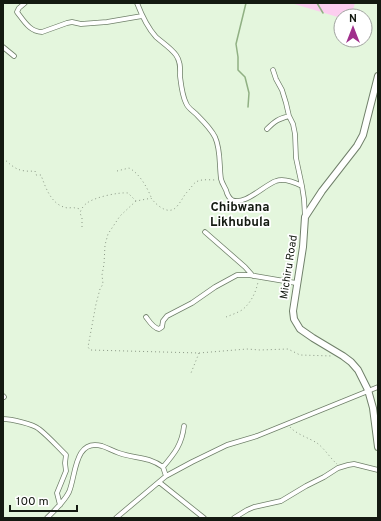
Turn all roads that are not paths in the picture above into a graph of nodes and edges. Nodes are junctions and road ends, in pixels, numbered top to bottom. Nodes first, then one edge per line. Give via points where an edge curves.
1 (25, 3) edge
2 (137, 3) edge
3 (142, 16) junction
4 (3, 47) edge
5 (14, 56) dead end
6 (273, 70) dead end
7 (378, 76) edge
8 (289, 116) junction
9 (267, 129) dead end
10 (302, 186) junction
11 (305, 217) junction
12 (204, 232) dead end
13 (253, 276) junction
14 (296, 283) junction
15 (146, 317) dead end
16 (378, 387) edge
17 (368, 390) junction
18 (3, 419) edge
19 (184, 426) dead end
20 (378, 447) edge
21 (163, 467) junction
22 (378, 470) edge
23 (166, 476) junction
24 (159, 482) junction
25 (60, 505) junction
26 (47, 518) edge
27 (116, 518) edge
28 (204, 518) edge
29 (234, 518) edge

1 - 3 street via 17,12 30,28 40,32 70,22 107,22
2 - 3 street
3 - 10 street via 149,29 178,58 186,103 215,136 221,179 230,198 240,201 276,181 285,180
4 - 5 street
6 - 8 street
7 - 11 street, Michiru Road via 363,135
8 - 9 street via 279,119
8 - 10 street via 295,134 296,158
10 - 11 street
11 - 14 street, Michiru Road via 303,247
12 - 13 street
13 - 14 street
13 - 15 street via 233,277 167,316 159,329
14 - 17 street, Michiru Road via 292,311 296,324 351,362
16 - 17 street
17 - 20 street, Michiru Road
17 - 23 street via 257,436 228,445
18 - 25 street via 38,428 66,455 66,471 57,493
19 - 21 street via 176,451
21 - 23 street
21 - 25 street via 150,460 91,445 79,456 69,493
22 - 29 street via 354,464 340,468 281,501 258,505
23 - 24 street
24 - 27 street
24 - 28 street
25 - 26 street

